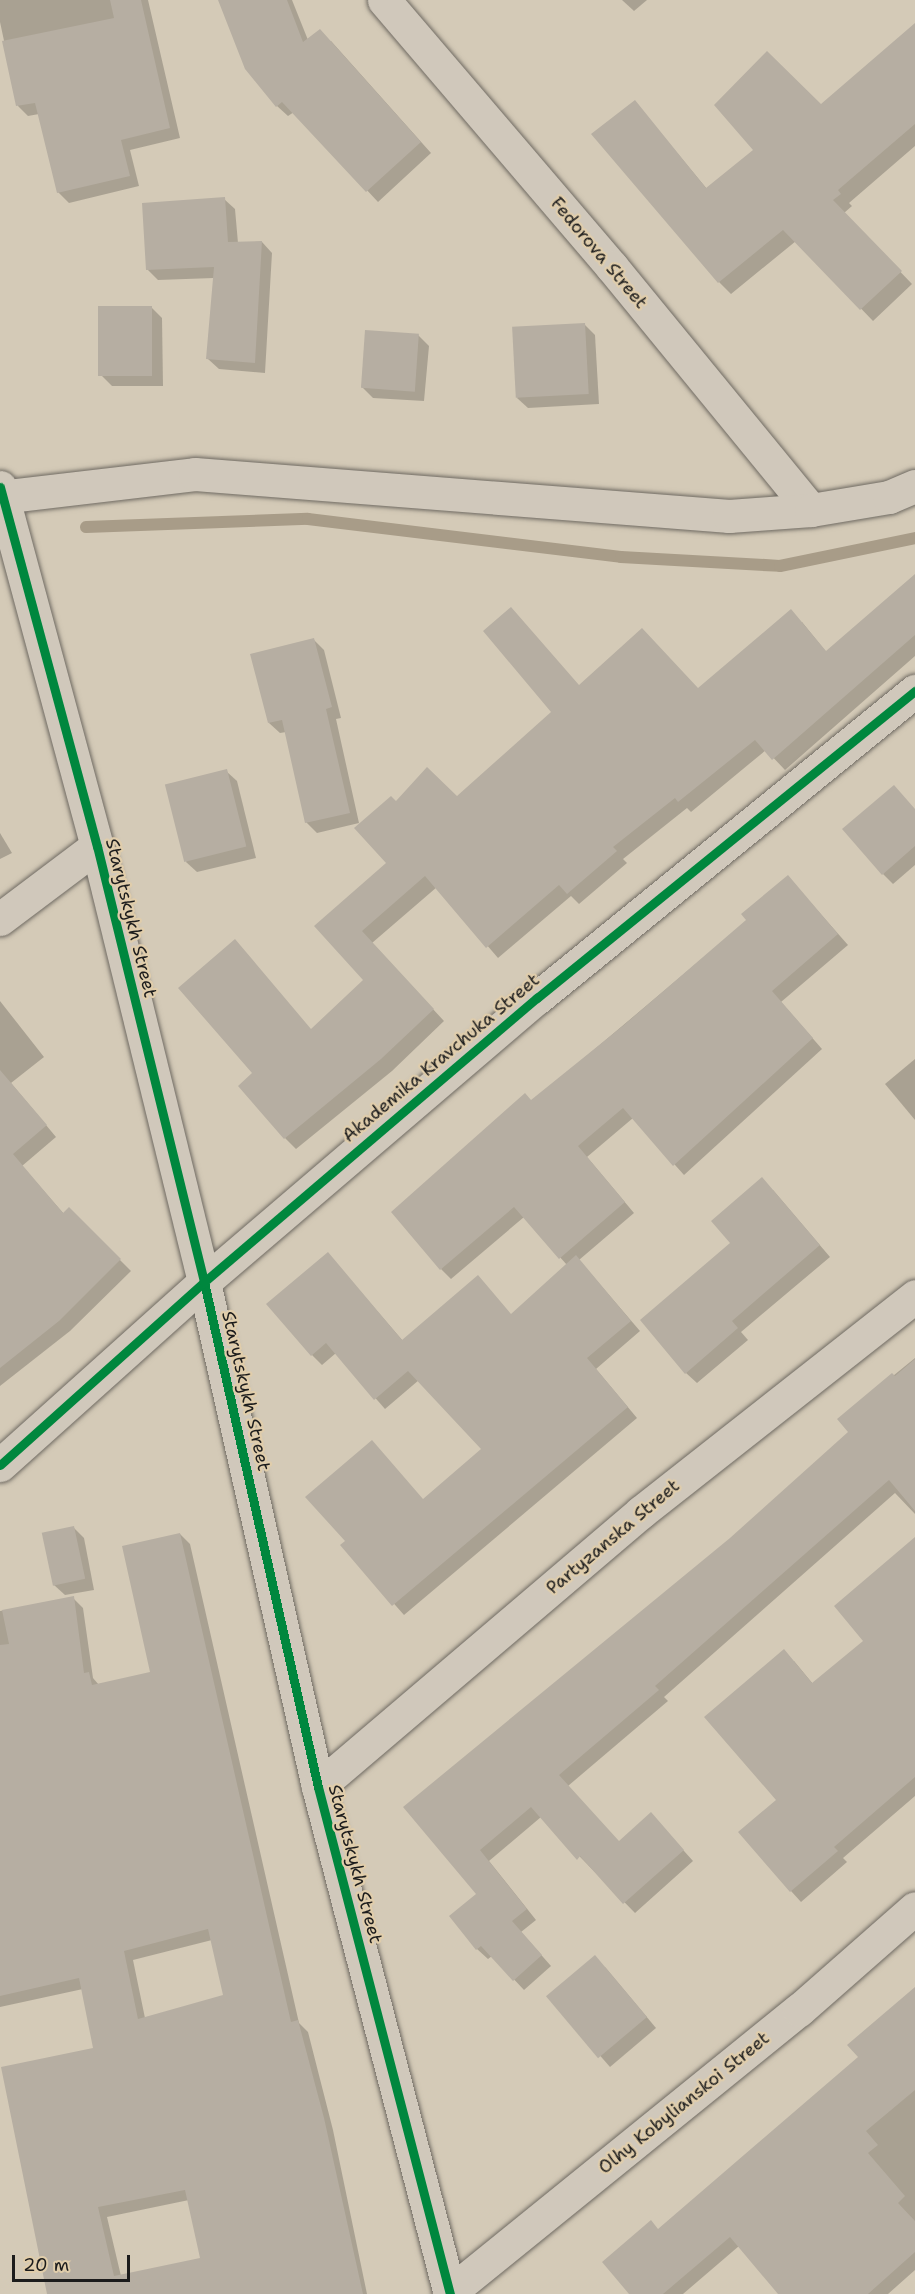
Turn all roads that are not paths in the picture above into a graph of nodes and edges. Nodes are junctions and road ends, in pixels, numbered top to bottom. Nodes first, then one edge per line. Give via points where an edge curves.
1 (384, 0) edge
2 (915, 486) edge
3 (1, 494) edge
4 (811, 510) junction
5 (915, 691) edge
6 (97, 846) junction
7 (0, 919) edge
8 (204, 1281) junction
9 (915, 1296) edge
10 (0, 1465) edge
11 (318, 1787) junction
12 (915, 1908) edge
13 (449, 2293) edge

1 - 4 street, Fedorova Street via 612,267
2 - 4 street via 889,497
3 - 4 street via 195,474 624,511 729,516
3 - 6 street, Starytskykh Street
5 - 8 street, Akademika Kravchuka Street via 537,998
6 - 7 street
6 - 8 street, Starytskykh Street
8 - 10 street, Akademika Kravchuka Street
8 - 11 street, Starytskykh Street
9 - 11 street, Partyzanska Street via 641,1512
11 - 13 street, Starytskykh Street
12 - 13 street, Olhy Kobylianskoi Street via 799,2010

